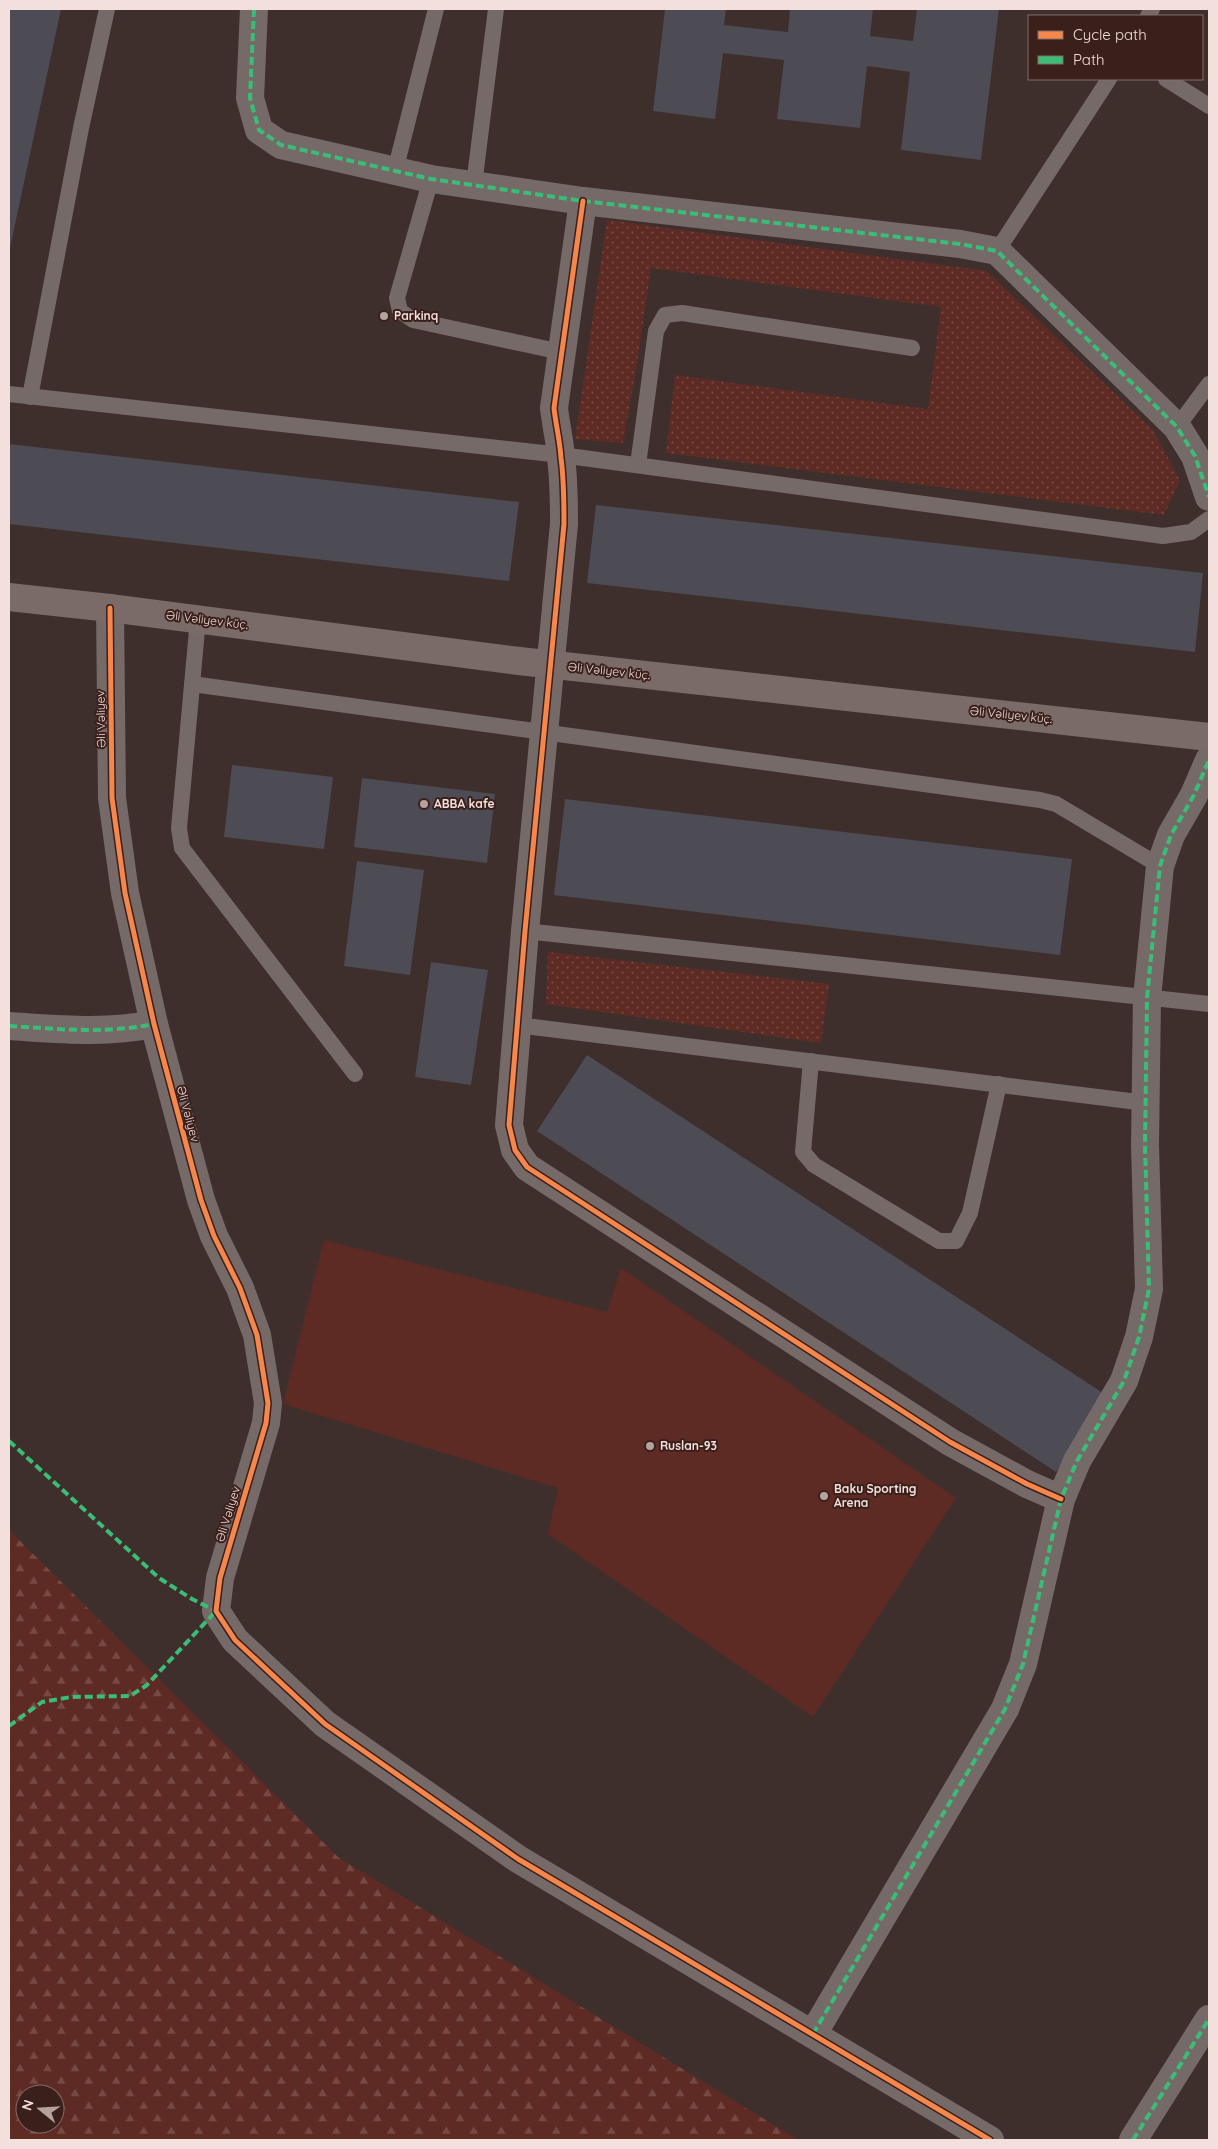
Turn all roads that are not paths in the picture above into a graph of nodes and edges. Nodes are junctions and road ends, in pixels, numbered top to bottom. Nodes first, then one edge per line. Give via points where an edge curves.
1 (107, 9) edge
2 (254, 9) edge
3 (436, 9) edge
4 (496, 9) edge
5 (1108, 80) edge
6 (1168, 80) edge
7 (1209, 106) edge
8 (395, 171) junction
9 (430, 179) junction
10 (474, 184) junction
11 (583, 201) junction
12 (997, 252) junction
13 (912, 348) dead end
14 (561, 352) junction
15 (1209, 384) edge
16 (9, 394) edge
17 (30, 397) junction
18 (1178, 427) junction
19 (561, 455) junction
20 (638, 466) junction
21 (1209, 497) edge
22 (1209, 519) edge
23 (9, 597) edge
24 (110, 608) junction
25 (198, 619) junction
26 (550, 664) junction
27 (192, 684) junction
28 (544, 732) junction
29 (1209, 737) edge
30 (1209, 760) edge
31 (1160, 866) junction
32 (525, 931) junction
33 (1147, 998) junction
34 (1209, 1004) edge
35 (154, 1024) junction
36 (517, 1025) junction
37 (9, 1026) edge
38 (811, 1061) junction
39 (355, 1074) dead end
40 (999, 1084) junction
41 (1146, 1103) junction
42 (1061, 1498) junction
43 (1209, 2019) edge
44 (813, 2034) junction
45 (990, 2140) edge
46 (1133, 2140) edge

1 - 17 lane
2 - 8 street via 250,98 260,130 280,145
3 - 8 lane
4 - 10 lane
5 - 12 lane
6 - 7 lane
8 - 9 street
9 - 10 street
9 - 14 lane via 397,298 400,311 413,320
10 - 11 street
11 - 12 street via 960,244
11 - 14 street
12 - 18 street
13 - 20 lane via 682,313 665,315 656,331
14 - 19 street via 554,408
15 - 18 lane
16 - 17 lane
17 - 19 lane
18 - 21 street via 1195,456
19 - 20 lane
19 - 26 street via 564,524
20 - 22 lane via 1162,536 1191,532
23 - 24 street, Əli Vəliyev küç.
24 - 25 street, Əli Vəliyev küç.
24 - 35 street, Əli Vəliyev via 112,798 125,893
25 - 26 street, Əli Vəliyev küç.
25 - 27 lane
26 - 28 street
26 - 29 street, Əli Vəliyev küç.
27 - 28 lane
27 - 39 lane via 179,828 182,848
28 - 31 lane via 1040,800 1056,804
28 - 32 street
30 - 31 street via 1171,835
31 - 33 street
32 - 33 lane
32 - 36 street
33 - 34 lane
33 - 41 street
35 - 37 street via 92,1032
35 - 44 street, Əli Vəliyev via 201,1200 257,1335 268,1403 266,1423 220,1578 216,1611 235,1640 326,1724 518,1859
36 - 38 lane
36 - 42 street via 509,1125 515,1150 527,1167 950,1442 1027,1484
38 - 40 lane
38 - 40 lane via 803,1152 814,1165 939,1241 956,1241 970,1212
40 - 41 lane
41 - 42 street via 1150,1289 1124,1381 1077,1461
42 - 44 street via 1023,1664 1006,1709
43 - 46 street
44 - 45 street

